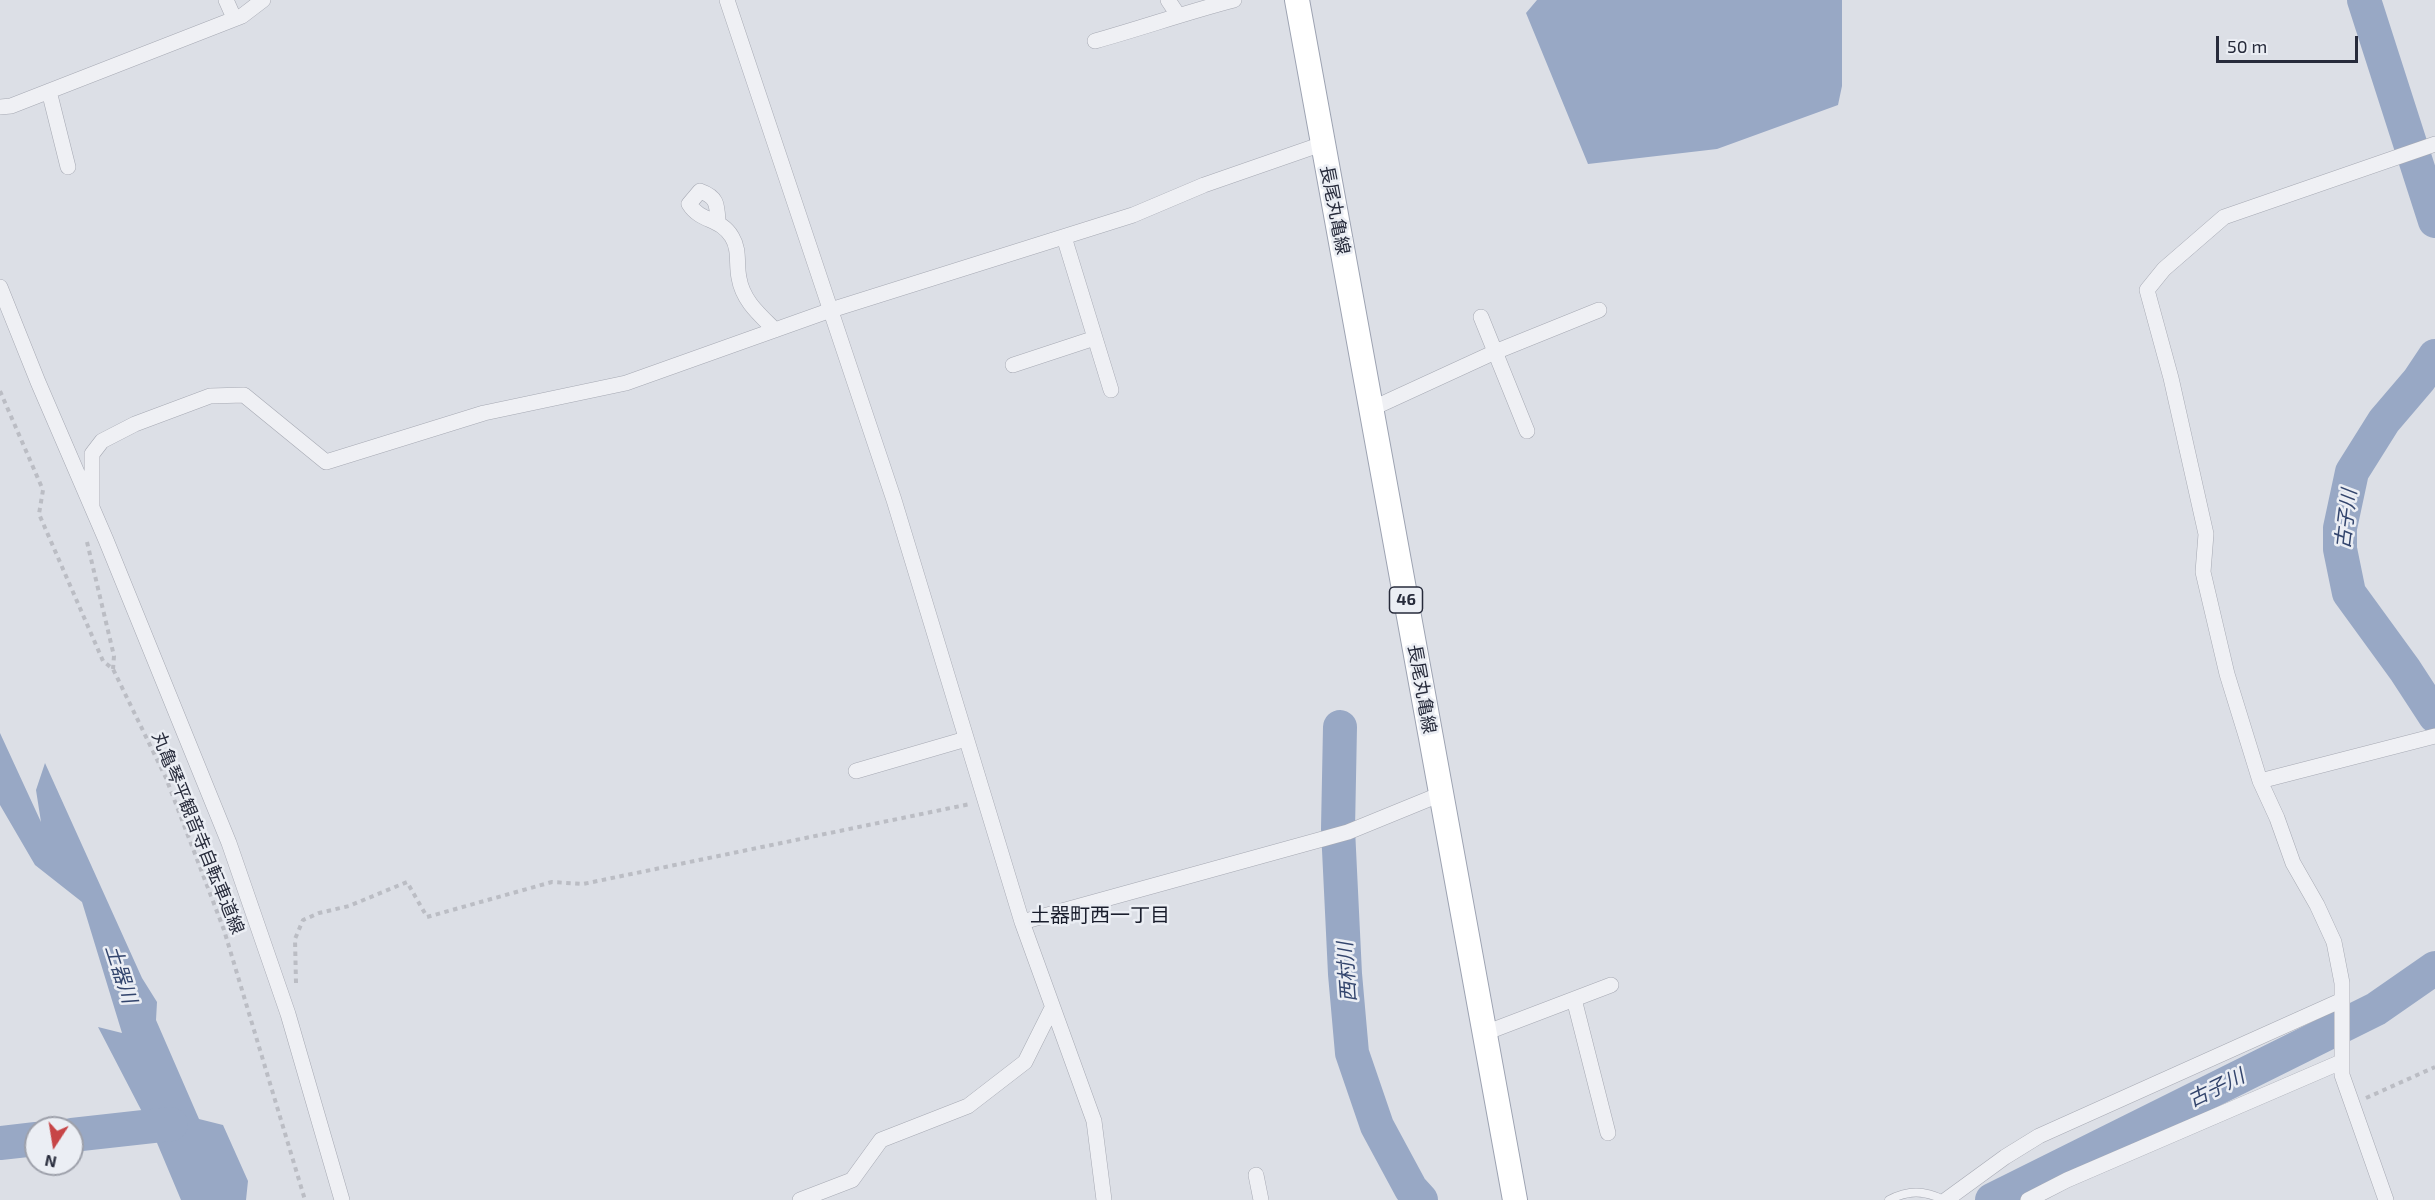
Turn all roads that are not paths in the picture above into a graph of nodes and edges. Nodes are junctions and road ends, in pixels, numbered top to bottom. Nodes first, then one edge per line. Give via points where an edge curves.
1 (226, 0) edge
2 (263, 0) edge
3 (727, 0) edge
4 (1168, 0) edge
5 (1234, 0) edge
6 (1297, 0) edge
7 (1178, 15) junction
8 (234, 18) junction
9 (1095, 41) dead end
10 (49, 91) junction
11 (0, 107) edge
12 (1323, 144) junction
13 (2434, 144) edge
14 (68, 167) dead end
15 (718, 221) dead end
16 (1064, 237) junction
17 (0, 287) edge
18 (831, 310) junction
19 (1599, 310) dead end
20 (1481, 317) dead end
21 (775, 330) junction
22 (1095, 338) junction
23 (1495, 352) junction
24 (1014, 365) dead end
25 (1111, 390) dead end
26 (1371, 410) junction
27 (1527, 431) dead end
28 (92, 506) junction
29 (2430, 738) edge
30 (966, 740) junction
31 (856, 771) dead end
32 (2260, 781) junction
33 (1441, 794) junction
34 (1022, 922) junction
35 (1611, 985) dead end
36 (1574, 999) junction
37 (2342, 1002) junction
38 (1052, 1008) junction
39 (1485, 1033) junction
40 (2341, 1059) junction
41 (1608, 1133) dead end
42 (1256, 1175) dead end
43 (340, 1193) edge
44 (353, 1200) edge
45 (800, 1200) edge
46 (1104, 1200) edge
47 (1262, 1200) edge
48 (1515, 1200) edge
49 (1889, 1200) edge
50 (1945, 1200) edge
51 (2028, 1200) edge
52 (2386, 1200) edge

1 - 8 street
2 - 8 street
3 - 18 street
4 - 7 street
5 - 7 street
6 - 12 main road, 長尾丸亀線 / 46
7 - 9 street
8 - 10 street
10 - 11 street
10 - 14 street
12 - 16 street
12 - 26 main road, 長尾丸亀線 / 46
13 - 32 street via 2224,217 2164,269 2147,290 2206,534 2203,572 2211,609
15 - 21 street via 732,236 738,255 738,277 747,301
16 - 18 street
16 - 22 street
17 - 28 street
18 - 21 street
18 - 30 street via 894,500
19 - 23 street
20 - 23 street
21 - 28 street via 626,383 484,413 326,462 244,394 210,396 102,441 92,454
22 - 24 street
22 - 25 street
23 - 26 street
23 - 27 street
26 - 33 main road, 長尾丸亀線 / 46
28 - 43 street via 230,843 288,1014
29 - 32 street
30 - 31 street
30 - 34 street
32 - 37 street via 2293,863 2334,942
33 - 34 street via 1348,832
33 - 39 main road, 長尾丸亀線 / 46
34 - 38 street
35 - 36 street
36 - 39 street
36 - 41 street
37 - 40 street
37 - 50 street via 2039,1136
38 - 45 street via 1025,1062 968,1106 881,1140 852,1180
38 - 46 street via 1094,1121
39 - 48 main road, 長尾丸亀線 / 46
40 - 51 street
40 - 52 street via 2342,1075
42 - 47 street
43 - 44 street
49 - 50 lane via 1904,1192 1920,1192

